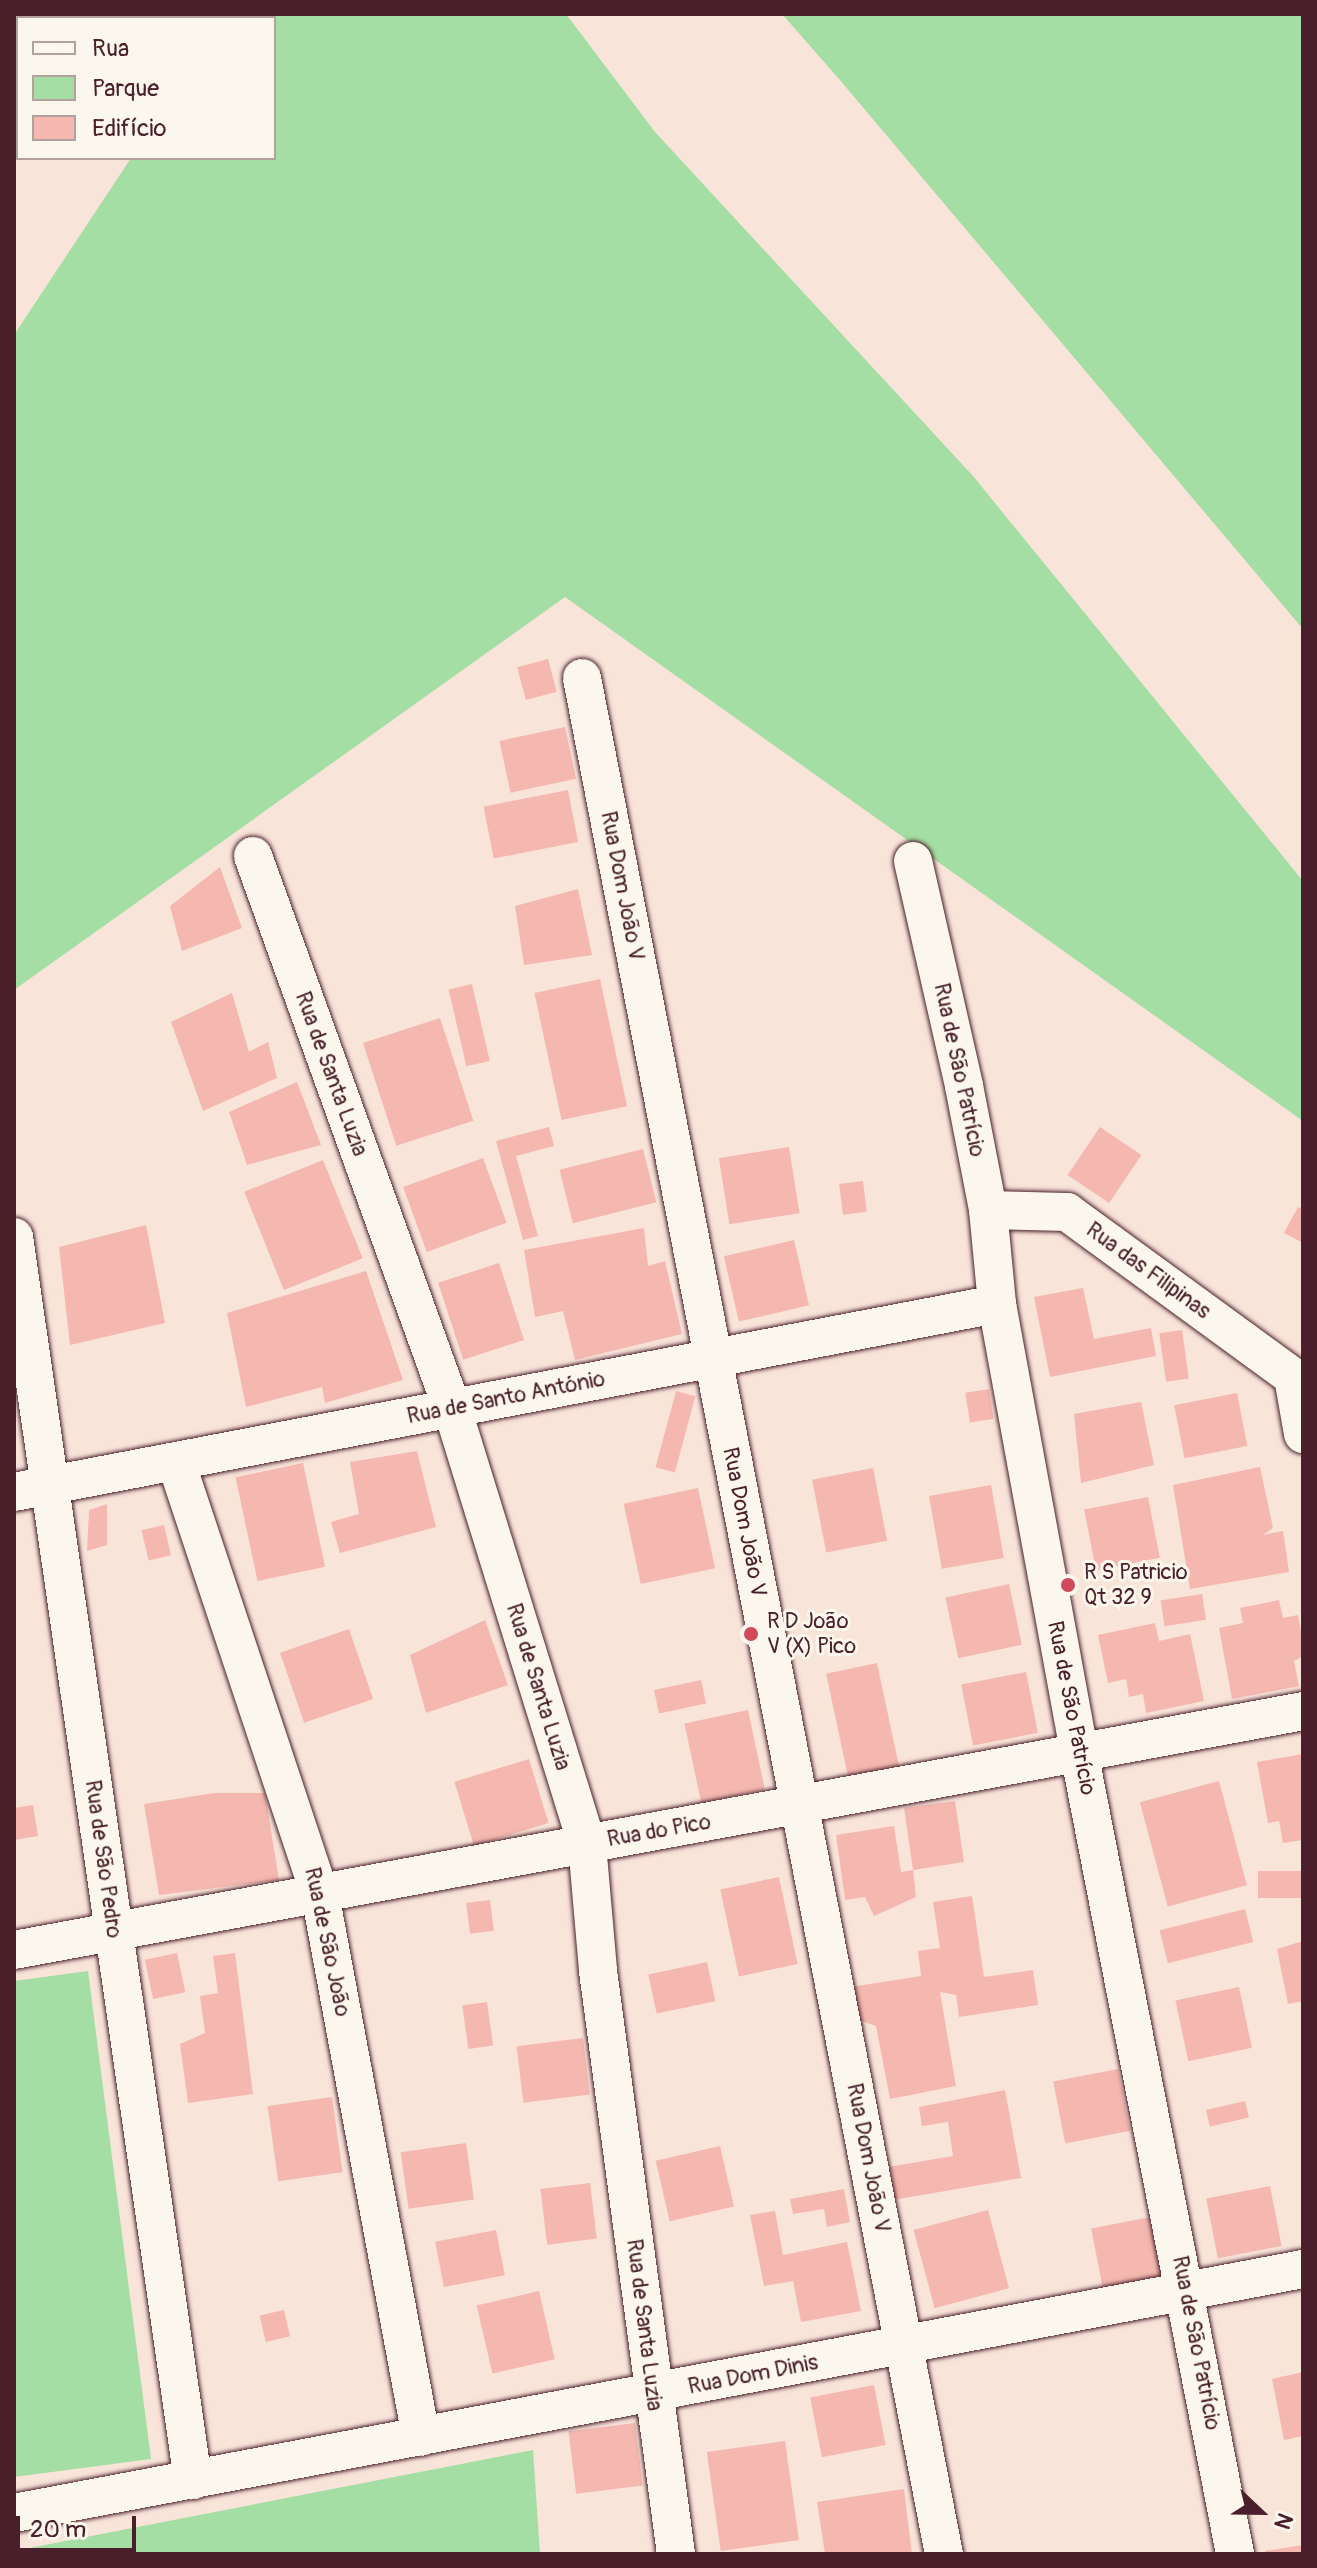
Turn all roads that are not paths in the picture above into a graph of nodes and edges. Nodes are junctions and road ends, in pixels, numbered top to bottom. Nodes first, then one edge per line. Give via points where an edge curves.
1 (582, 678) dead end
2 (253, 856) dead end
3 (913, 861) dead end
4 (988, 1210) junction
5 (14, 1237) edge
6 (997, 1304) junction
7 (712, 1358) junction
8 (1298, 1381) edge
9 (452, 1408) junction
10 (1303, 1434) edge
11 (176, 1462) junction
12 (32, 1489) edge
13 (1303, 1711) edge
14 (1079, 1752) junction
15 (799, 1805) junction
16 (587, 1844) junction
17 (320, 1894) junction
18 (114, 1931) junction
19 (14, 1950) edge
20 (1303, 2269) edge
21 (1187, 2293) junction
22 (905, 2346) junction
23 (652, 2394) junction
24 (421, 2437) junction
25 (193, 2480) junction
26 (14, 2513) edge
27 (676, 2554) edge
28 (944, 2554) edge
29 (1235, 2554) edge

1 - 7 street, Rua Dom João V
2 - 9 street, Rua de Santa Luzia
3 - 4 street, Rua de São Patrício
4 - 6 street, Rua de São Patrício
4 - 8 street, Rua das Filipinas via 1067,1212
5 - 12 street, Rua de São Pedro
6 - 7 street, Rua de Santo António
6 - 14 street, Rua de São Patrício
7 - 9 street, Rua de Santo António
7 - 15 street, Rua Dom João V
8 - 10 street, Rua das Filipinas
9 - 11 street, Rua de Santo António
9 - 16 street, Rua de Santa Luzia
11 - 12 street, Rua de Santo António
11 - 17 street, Rua de São João
12 - 18 street, Rua de São Pedro
13 - 14 street, Rua do Pico
14 - 15 street, Rua do Pico
14 - 21 street, Rua de São Patrício
15 - 16 street, Rua do Pico
15 - 22 street, Rua Dom João V
16 - 17 street, Rua do Pico
16 - 23 street, Rua de Santa Luzia
17 - 18 street, Rua do Pico
17 - 24 street, Rua de São João
18 - 19 street, Rua do Pico
18 - 25 street, Rua de São Pedro
20 - 21 street, Rua Dom Dinis
21 - 22 street, Rua Dom Dinis
21 - 29 street, Rua de São Patrício
22 - 23 street, Rua Dom Dinis
22 - 28 street, Rua Dom João V
23 - 24 street, Rua Dom Dinis
23 - 27 street, Rua de Santa Luzia
24 - 25 street, Rua Dom Dinis
25 - 26 street, Rua Dom Dinis

